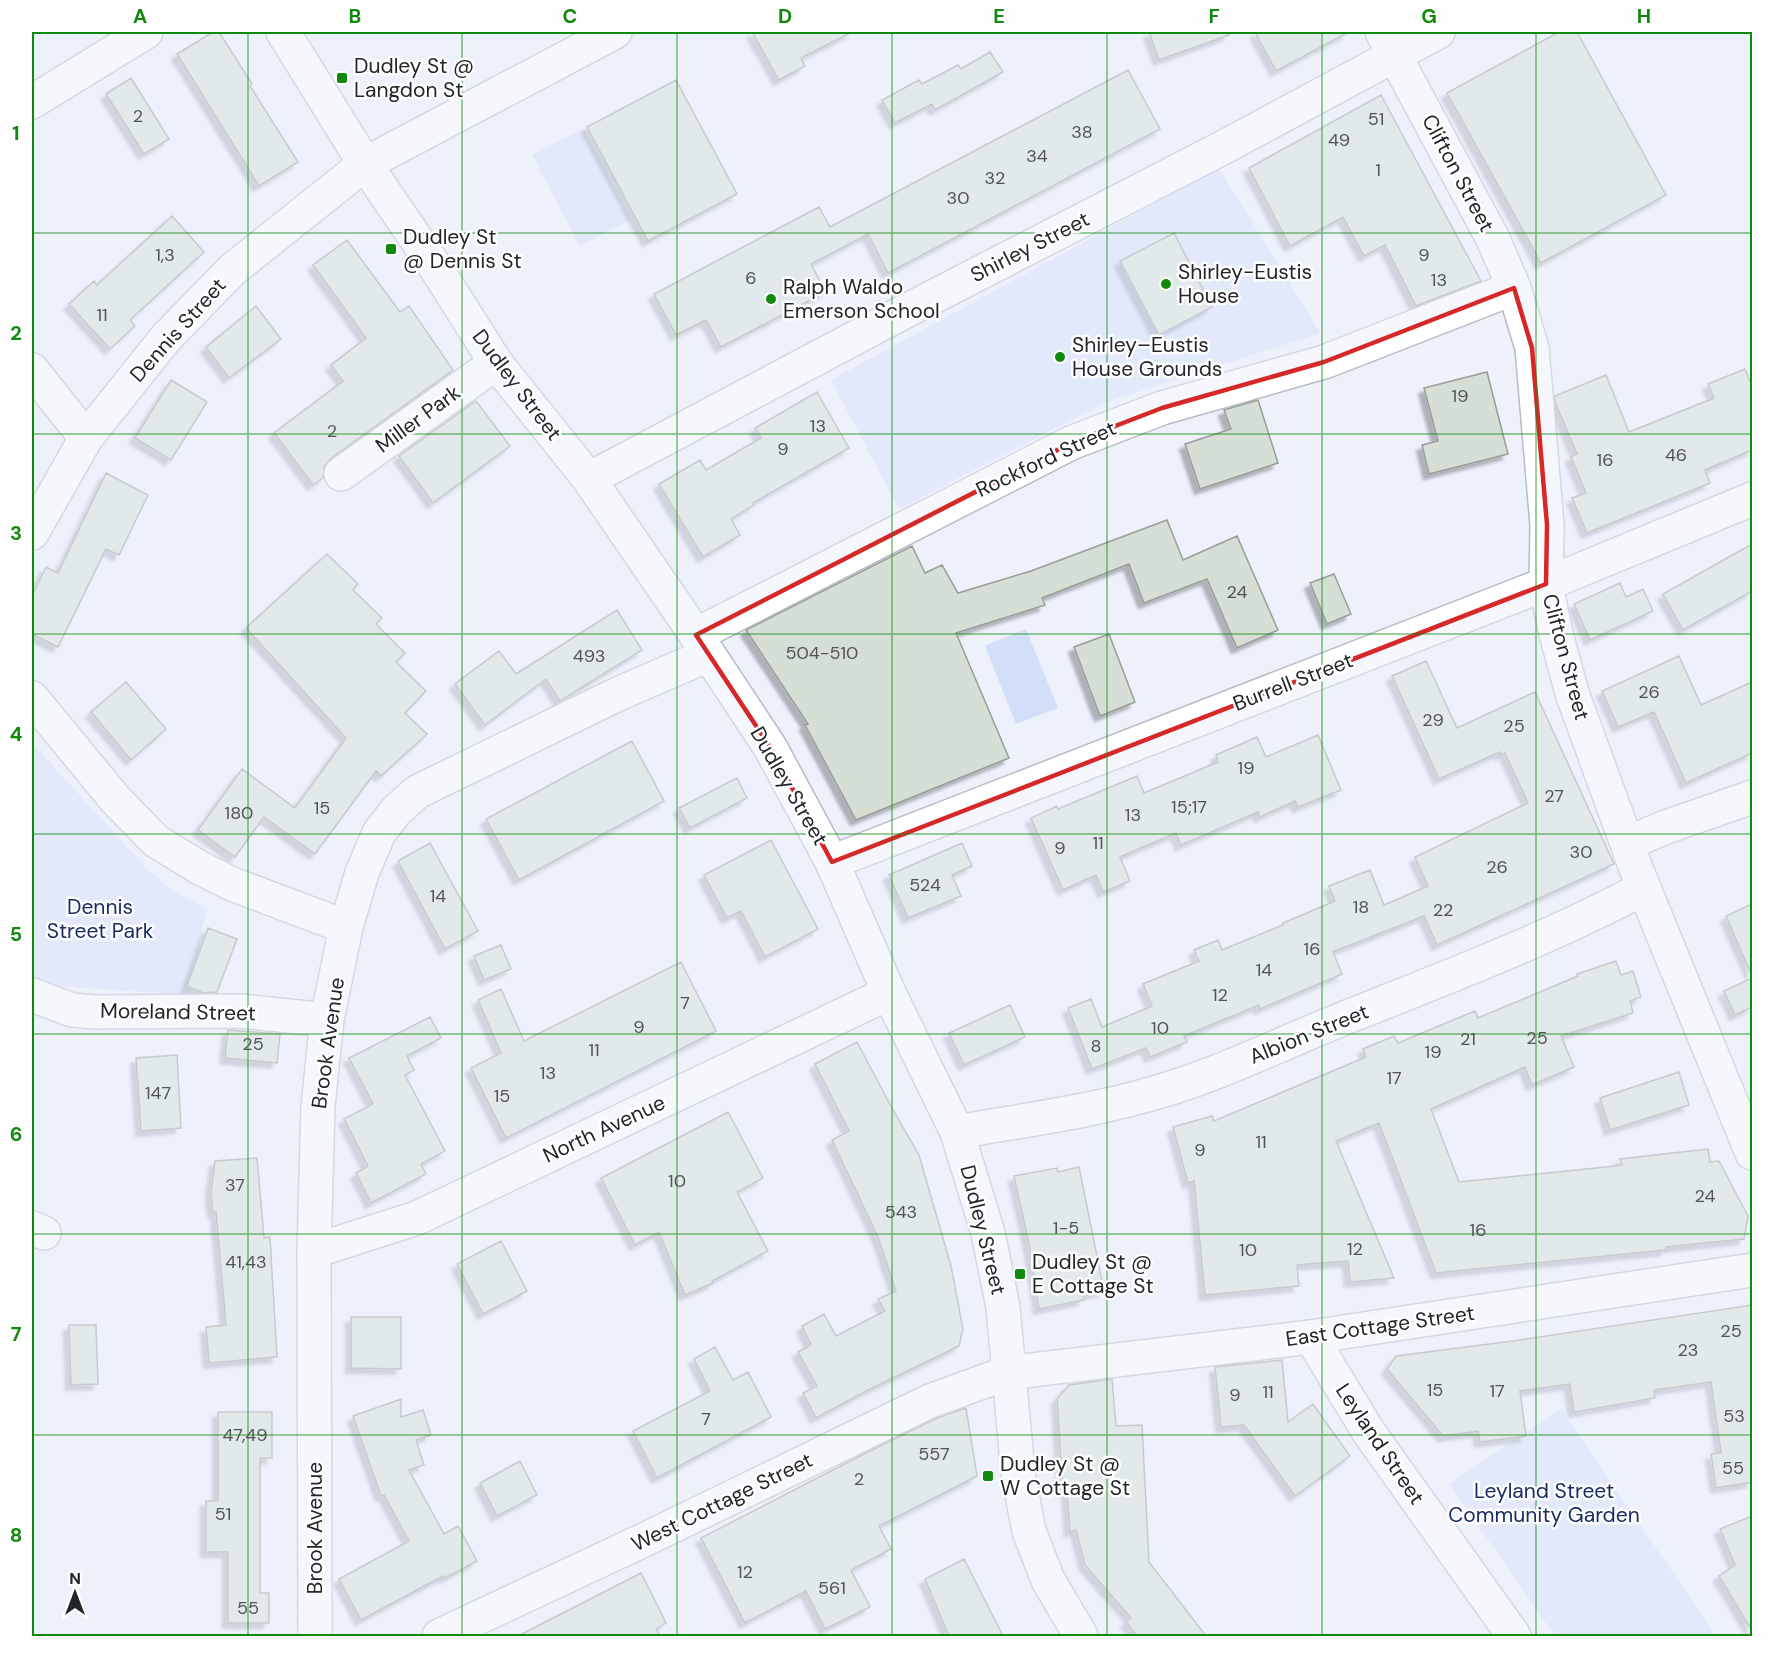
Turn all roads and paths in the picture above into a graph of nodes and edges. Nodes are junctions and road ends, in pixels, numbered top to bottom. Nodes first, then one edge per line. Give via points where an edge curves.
1 (146, 32) edge
2 (283, 32) edge
3 (615, 32) edge
4 (1438, 32) edge
5 (1388, 43) edge
6 (32, 102) edge
7 (365, 164) junction
8 (1514, 288) junction
9 (496, 363) junction
10 (32, 370) edge
11 (86, 438) junction
12 (341, 474) dead end
13 (589, 479) junction
14 (1752, 499) edge
15 (32, 533) edge
16 (1546, 584) junction
17 (702, 645) junction
18 (32, 698) edge
19 (1752, 797) edge
20 (1628, 843) junction
21 (832, 862) junction
22 (1644, 888) junction
23 (346, 927) junction
24 (889, 993) junction
25 (32, 994) edge
26 (327, 1020) junction
27 (1741, 1091) edge
28 (957, 1132) junction
29 (1752, 1154) edge
30 (314, 1251) junction
31 (1752, 1270) edge
32 (1311, 1337) junction
33 (1007, 1373) junction
34 (315, 1636) edge
35 (439, 1636) edge
36 (1081, 1636) edge
37 (1514, 1636) edge

1 - 6 street
2 - 7 street, Dudley Street
3 - 7 street, Dennis Street
4 - 5 street, Shirley Street
5 - 8 street, Clifton Street via 1493,239
5 - 13 street, Shirley Street via 1226,146
7 - 9 street, Dudley Street
7 - 11 street, Dennis Street via 232,270 165,339
8 - 16 street, Clifton Street via 1532,348 1546,525
8 - 17 street, Rockford Street via 1324,362 1162,408 1071,443
9 - 12 street, Miller Park
9 - 13 street, Dudley Street
10 - 11 street
11 - 15 street, Dennis Street
13 - 17 street, Dudley Street
14 - 16 street, Burrell Street
16 - 20 street, Clifton Street via 1572,693
16 - 21 street, Burrell Street
17 - 21 street, Dudley Street via 770,747
17 - 23 street, Brook Avenue via 618,694 417,792 379,833
18 - 23 street via 115,799 156,841 232,884
19 - 20 street
20 - 22 street, Clifton Street
21 - 24 street, Dudley Street
22 - 27 street, Clifton Street
22 - 28 street, Albion Street via 1556,931 1210,1075 1144,1096
23 - 26 street, Brook Avenue
24 - 28 street, Dudley Street
24 - 30 street, North Avenue via 417,1218
25 - 26 street, Moreland Street via 72,1010 241,1011
26 - 30 street, Brook Avenue via 318,1106
27 - 29 street, Clifton Street
28 - 33 street, Dudley Street via 988,1233 1003,1307
30 - 34 street, Brook Avenue
31 - 32 street, East Cottage Street
32 - 33 street, East Cottage Street
32 - 37 street, Leyland Street via 1368,1431
33 - 35 street, West Cottage Street via 930,1401
33 - 36 street, Dudley Street via 1029,1530 1048,1580

